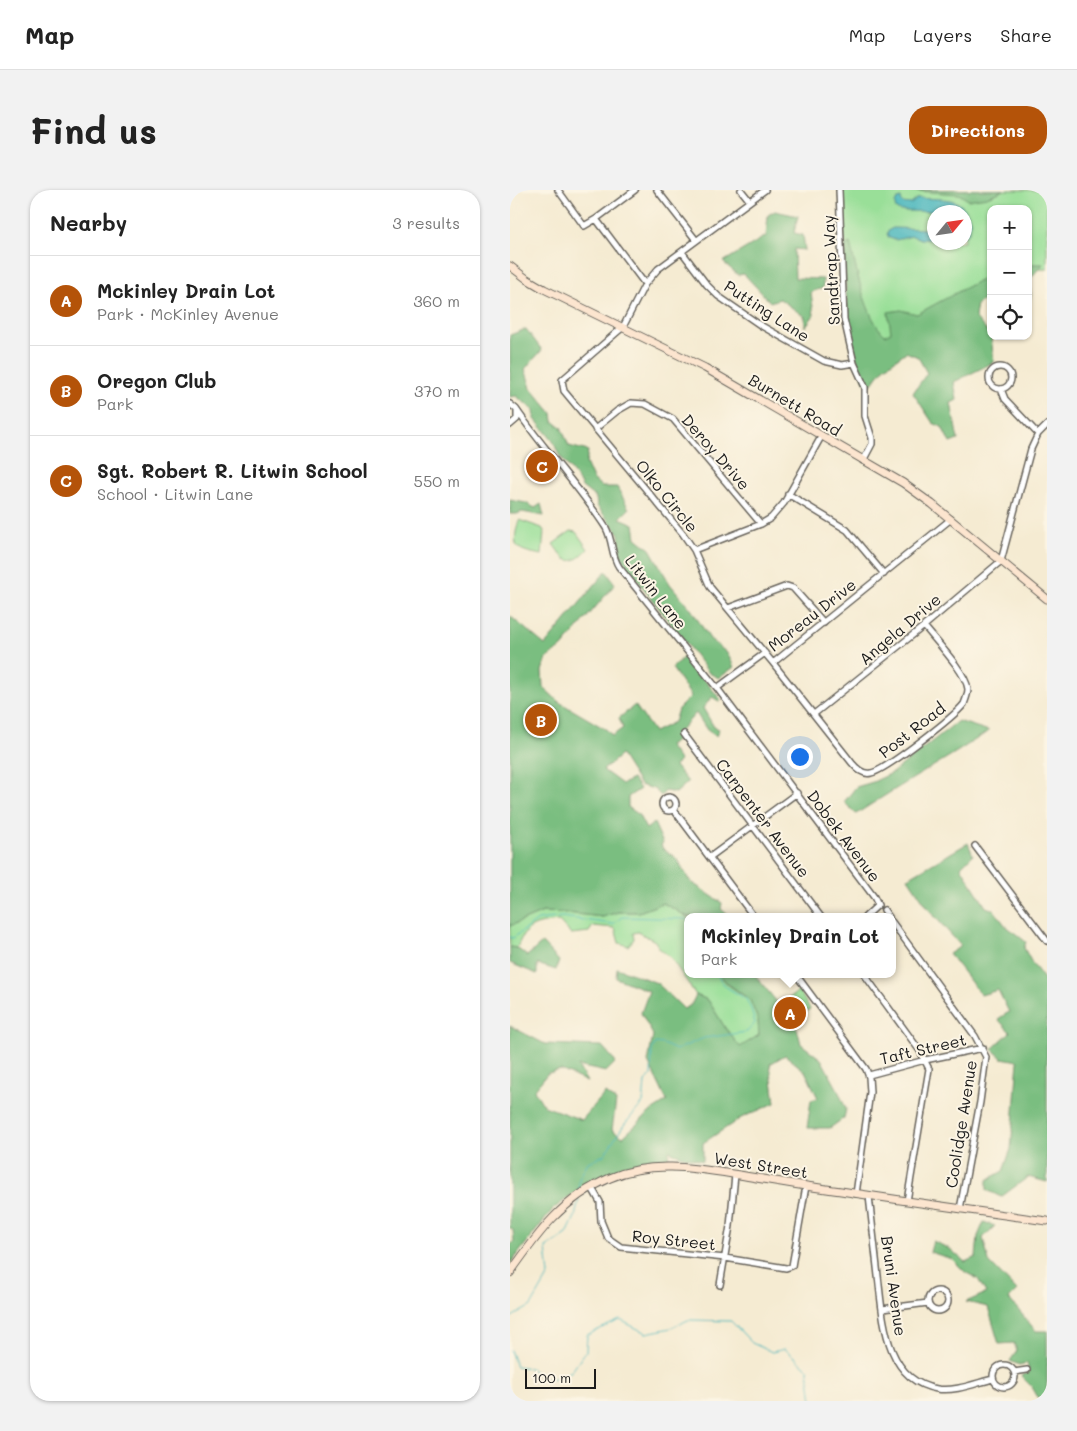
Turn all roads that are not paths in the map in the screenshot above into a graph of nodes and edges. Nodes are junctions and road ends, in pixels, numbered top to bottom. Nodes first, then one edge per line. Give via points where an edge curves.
1 (558, 190) edge
2 (635, 190) edge
3 (657, 190) edge
4 (741, 190) edge
5 (765, 190) edge
6 (839, 190) edge
7 (749, 200) junction
8 (596, 220) junction
9 (696, 240) junction
10 (682, 252) junction
11 (510, 266) edge
12 (645, 284) junction
13 (623, 327) junction
14 (854, 363) junction
15 (1002, 389) junction
16 (510, 404) edge
17 (517, 410) junction
18 (510, 425) edge
19 (1047, 425) edge
20 (595, 429) junction
21 (1038, 434) junction
22 (822, 437) junction
23 (864, 461) junction
24 (788, 494) junction
25 (951, 519) junction
26 (761, 524) junction
27 (694, 550) junction
28 (1001, 561) junction
29 (884, 574) junction
30 (1047, 600) edge
31 (728, 608) junction
32 (824, 623) junction
33 (924, 626) junction
34 (765, 653) junction
35 (773, 663) junction
36 (717, 688) junction
37 (814, 714) junction
38 (684, 734) dead end
39 (797, 793) junction
40 (674, 810) dead end
41 (754, 825) junction
42 (975, 846) dead end
43 (710, 857) junction
44 (884, 910) dead end
45 (751, 913) edge
46 (818, 913) edge
47 (869, 913) edge
48 (886, 913) edge
49 (896, 928) edge
50 (1047, 941) edge
51 (799, 978) edge
52 (867, 978) edge
53 (983, 1048) junction
54 (925, 1060) junction
55 (868, 1075) junction
56 (735, 1175) junction
57 (806, 1186) junction
58 (592, 1188) junction
59 (856, 1194) junction
60 (869, 1196) junction
61 (907, 1201) junction
62 (960, 1209) junction
63 (1047, 1221) edge
64 (725, 1258) junction
65 (510, 1273) edge
66 (720, 1286) dead end
67 (928, 1303) junction
68 (882, 1309) junction
69 (1027, 1370) dead end
70 (1014, 1372) junction
71 (993, 1378) junction

1 - 8 street via 584,226
2 - 8 street
3 - 9 street
4 - 7 street
5 - 7 street
6 - 14 street, Sandtrap Way via 844,319
7 - 9 street
8 - 12 street
9 - 10 street
10 - 12 street via 658,269
10 - 14 street, Putting Lane via 718,296 760,325 824,362 842,366
11 - 13 main road, Burnett Road via 544,289
12 - 13 street
13 - 20 street, Olko Circle via 562,380 564,391
13 - 22 main road, Burnett Road via 705,368
14 - 23 street, Sandtrap Way via 865,387 865,416 872,438
15 - 15 street via 1010,383 1011,376 1008,370 998,367 989,378 992,385
15 - 21 street via 1005,399
16 - 17 street, Litwin Lane
17 - 18 street via 517,419
17 - 36 street, Litwin Lane via 604,526 619,567
19 - 21 street
20 - 26 street, Deroy Drive via 632,403 645,404 673,419
20 - 27 street, Olko Circle
21 - 28 street via 1031,449
22 - 23 main road, Burnett Road
22 - 24 street, Olko Circle
23 - 25 main road, Burnett Road via 910,488
24 - 26 street, Olko Circle via 771,518
24 - 29 street via 847,530
25 - 28 main road, Burnett Road
25 - 29 street, Moreau Drive
26 - 27 street, Olko Circle
27 - 31 street, Moreau Drive via 710,587
28 - 30 main road, Burnett Road
28 - 33 street, Angela Drive
29 - 32 street, Moreau Drive
31 - 32 street via 787,586 793,588
31 - 34 street, Moreau Drive
32 - 35 street, Moreau Drive
33 - 37 street, Angela Drive
33 - 37 street, Post Road via 962,674 968,693 962,706 902,756 877,772 863,772 852,763
34 - 35 street, Moreau Drive
34 - 36 street
35 - 37 street, Post Road
36 - 39 street, Dobek Avenue
38 - 41 street, Carpenter Avenue
39 - 41 street
39 - 47 street, Dobek Avenue via 878,905
40 - 43 street
41 - 43 street
41 - 46 street, Carpenter Avenue
42 - 50 street
43 - 45 street
44 - 48 street
49 - 53 street, Coolidge Avenue
51 - 55 street
52 - 54 street
53 - 54 street, Taft Street
53 - 62 street, Coolidge Avenue via 986,1062
54 - 55 street, Taft Street
54 - 61 street via 929,1077
55 - 59 street via 870,1092
56 - 57 main road, West Street
56 - 58 main road, West Street via 689,1167 655,1167 619,1174
56 - 64 street
57 - 59 main road, West Street
57 - 64 street, Roy Street via 792,1266 786,1268
58 - 64 street, Roy Street via 600,1202 601,1221 608,1238 621,1247
58 - 65 main road, West Street via 550,1220
59 - 60 main road, West Street
60 - 61 main road, West Street
60 - 68 street, Bruni Avenue
61 - 62 main road, West Street
62 - 63 main road, West Street
64 - 66 street
67 - 67 street via 932,1310 939,1312 946,1308 948,1300 945,1293 937,1291 930,1295
67 - 68 street
68 - 71 street, Bruni Avenue via 893,1354 917,1381 944,1389
69 - 70 street
70 - 71 street, Bruni Avenue via 1008,1365 1000,1365
70 - 71 street, Bruni Avenue via 1013,1380 1007,1386 998,1385

